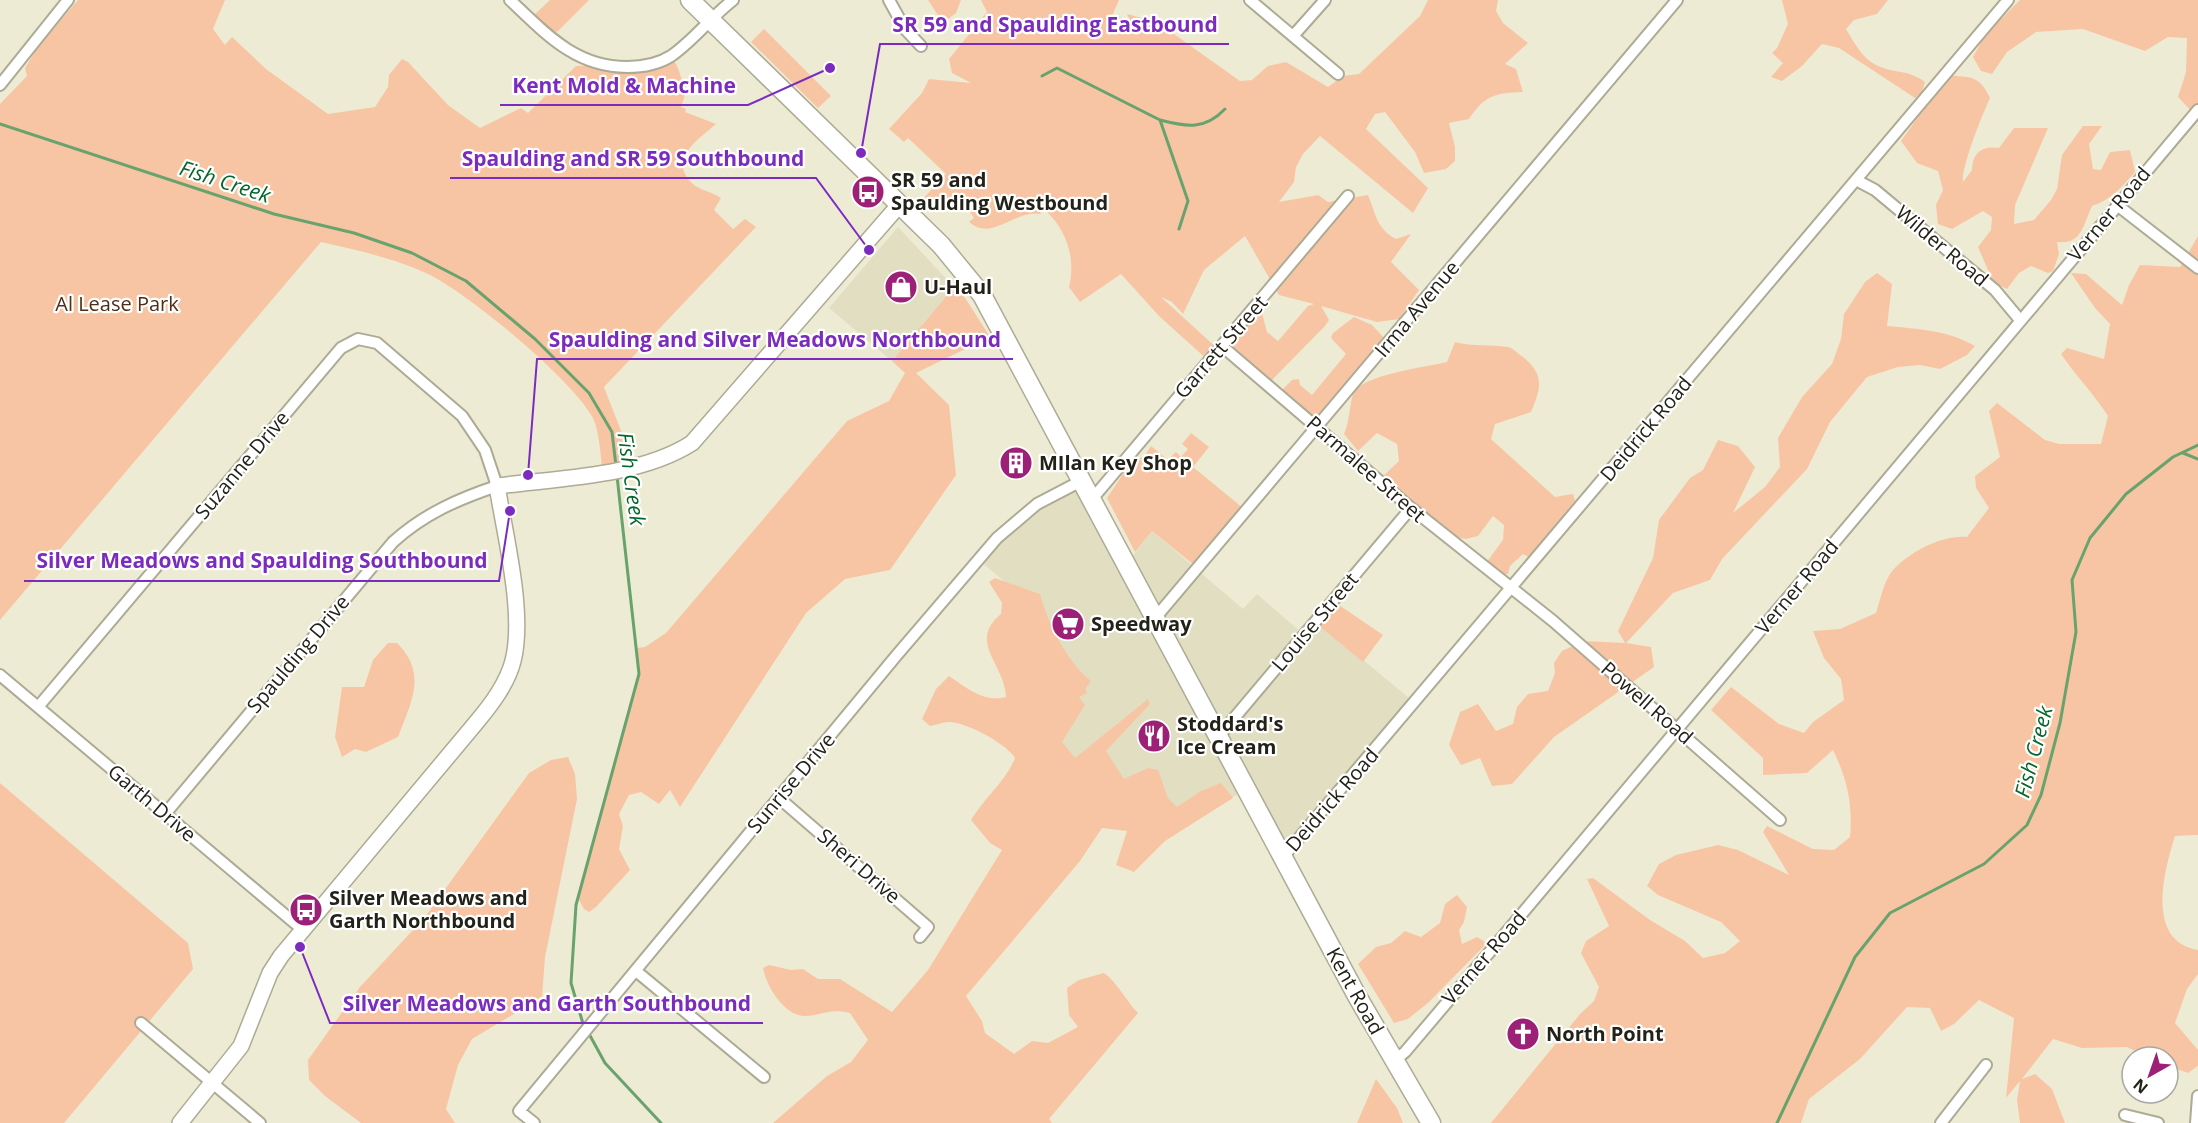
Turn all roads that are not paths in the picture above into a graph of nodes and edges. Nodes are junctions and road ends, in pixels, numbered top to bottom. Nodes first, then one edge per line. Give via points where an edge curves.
1 (68, 0) edge
2 (510, 0) edge
3 (690, 0) edge
4 (733, 0) edge
5 (889, 0) edge
6 (1250, 0) edge
7 (1325, 0) edge
8 (1677, 0) edge
9 (2008, 0) edge
10 (710, 19) junction
11 (1293, 36) junction
12 (921, 46) dead end
13 (1338, 74) dead end
14 (0, 85) edge
15 (2198, 110) edge
16 (1856, 180) junction
17 (1348, 196) dead end
18 (900, 204) junction
19 (2117, 204) junction
20 (2198, 268) edge
21 (2020, 320) junction
22 (1223, 347) junction
23 (1317, 427) junction
24 (1083, 480) junction
25 (497, 486) junction
26 (1093, 498) junction
27 (1411, 508) junction
28 (1511, 588) junction
29 (1156, 617) junction
30 (0, 675) edge
31 (38, 707) junction
32 (1676, 729) junction
33 (1220, 736) junction
34 (779, 798) junction
35 (165, 814) junction
36 (1780, 820) dead end
37 (1283, 857) junction
38 (303, 930) junction
39 (920, 937) dead end
40 (636, 971) junction
41 (141, 1023) dead end
42 (1394, 1061) junction
43 (1986, 1065) dead end
44 (765, 1077) dead end
45 (213, 1083) junction
46 (2198, 1096) edge
47 (2125, 1115) dead end
48 (180, 1123) edge
49 (260, 1123) edge
50 (534, 1123) edge
51 (1431, 1123) edge
52 (1941, 1123) edge
53 (2157, 1123) edge
54 (2196, 1123) edge

1 - 14 street
2 - 10 street via 563,48 594,63 614,66 660,62 680,49
3 - 10 main road, Kent Road
4 - 10 street
5 - 12 street via 905,29
6 - 11 street
7 - 11 street
8 - 23 street, Irma Avenue
9 - 16 street, Deidrick Road
10 - 18 main road, Kent Road
11 - 13 street
15 - 19 street, Verner Road
16 - 21 street, Wilder Road via 1875,190 1995,290
16 - 28 street, Deidrick Road
17 - 22 street, Garrett Street
18 - 24 main road, Kent Road via 957,261 982,295
18 - 25 street, Spaulding Drive via 698,437 682,450 635,467
19 - 20 street
19 - 21 street, Verner Road
21 - 32 street, Verner Road
22 - 23 street, Parmalee Street
22 - 26 street, Garrett Street
23 - 27 street, Parmalee Street
23 - 29 street, Irma Avenue
24 - 26 main road, Kent Road
24 - 34 street, Sunrise Drive via 1037,504 997,538
25 - 31 street, Suzanne Drive via 485,450 462,416 377,343 358,339 346,343
25 - 35 street, Spaulding Drive via 452,502 411,526 393,542
25 - 38 street via 516,629 508,674 481,717
26 - 29 main road, Kent Road
27 - 28 street, Parmalee Street
27 - 33 street, Louise Street
28 - 32 street, Powell Road
28 - 37 street, Deidrick Road
29 - 33 main road, Kent Road
30 - 31 street, Garth Drive
31 - 35 street, Garth Drive
32 - 36 street, Powell Road
32 - 42 street, Verner Road
33 - 37 main road, Kent Road
34 - 39 street, Sheri Drive via 928,927
34 - 40 street, Sunrise Drive
35 - 38 street, Garth Drive
37 - 42 main road, Kent Road
38 - 45 street via 271,972 241,1046
40 - 44 street
40 - 50 street, Sunrise Drive via 519,1111
41 - 45 street
42 - 51 main road, Kent Road
43 - 52 street
45 - 48 street
45 - 49 street
46 - 54 street
47 - 53 street

